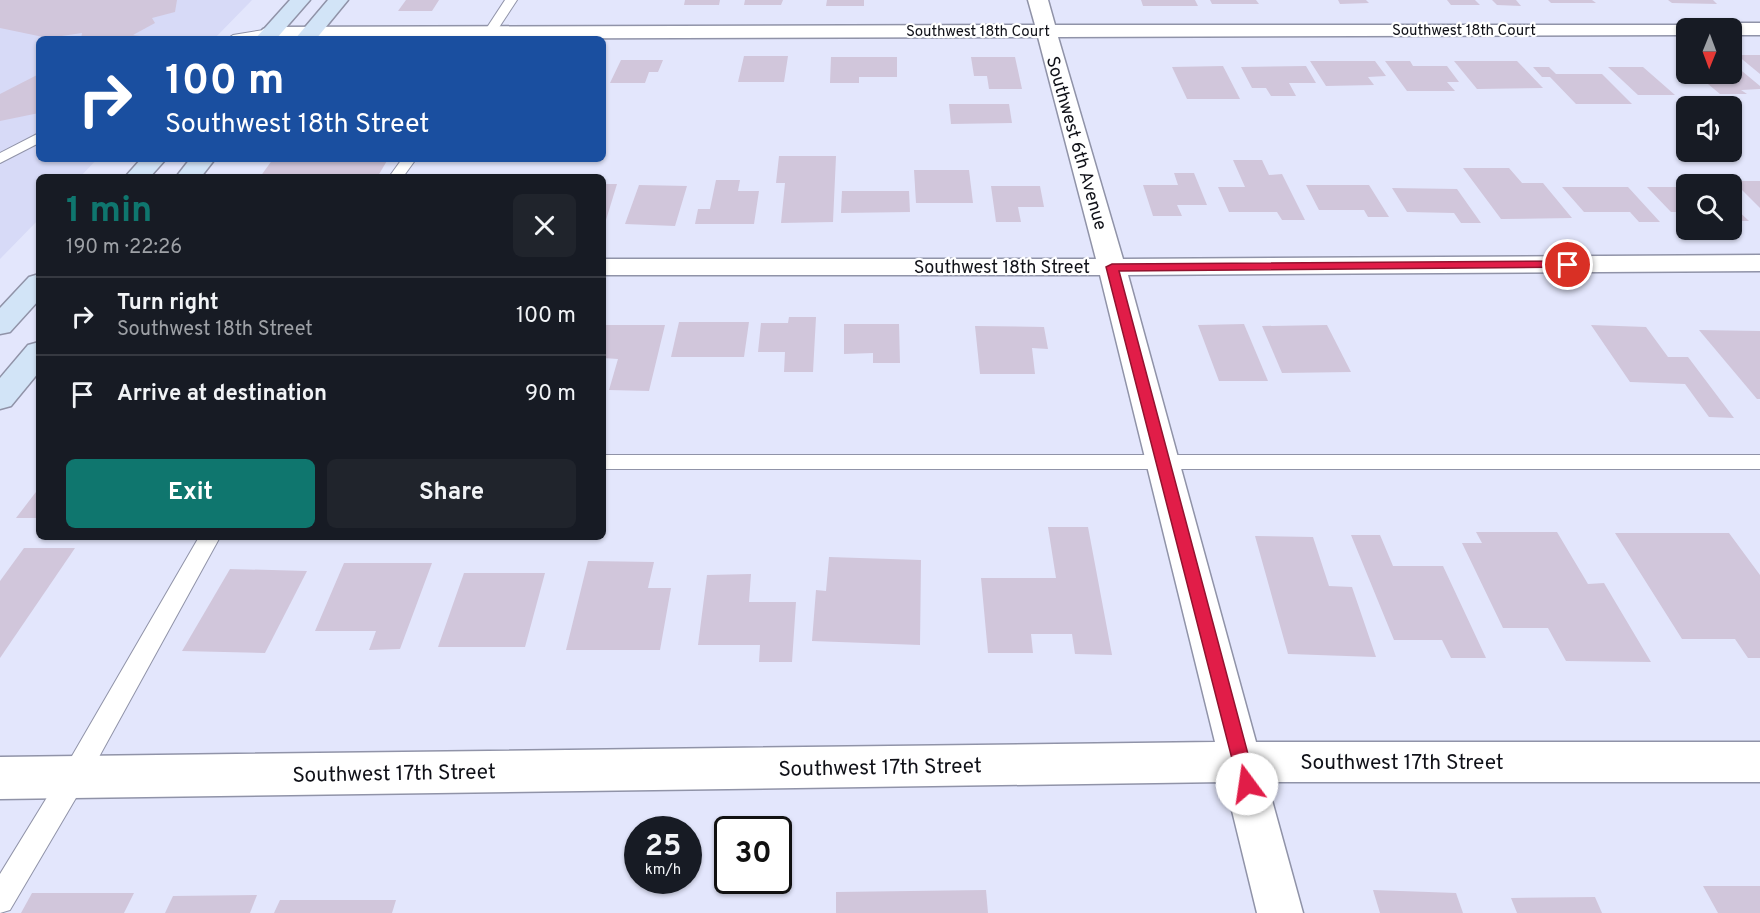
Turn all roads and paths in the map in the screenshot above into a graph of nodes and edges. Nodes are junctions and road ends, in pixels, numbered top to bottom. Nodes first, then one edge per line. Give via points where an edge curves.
1 (300, 0) edge
2 (338, 0) edge
3 (511, 0) edge
4 (1042, 15) edge
5 (1676, 29) edge
6 (1742, 29) edge
7 (1760, 29) edge
8 (494, 34) edge
9 (268, 36) edge
10 (307, 36) edge
11 (36, 139) edge
12 (0, 159) edge
13 (151, 162) edge
14 (200, 162) edge
15 (140, 174) edge
16 (190, 174) edge
17 (1760, 264) edge
18 (606, 267) edge
19 (1112, 267) junction
20 (36, 286) edge
21 (0, 325) edge
22 (36, 356) edge
23 (0, 398) edge
24 (606, 462) edge
25 (1163, 462) junction
26 (1760, 462) edge
27 (208, 540) edge
28 (1241, 762) junction
29 (1760, 762) edge
30 (74, 777) junction
31 (0, 778) edge
32 (0, 900) edge
33 (1280, 913) edge

1 - 9 main road
2 - 10 main road
3 - 8 lane
4 - 5 street, Southwest 18th Court
4 - 8 street, Southwest 18th Court
4 - 19 street, Southwest 6th Avenue
6 - 7 street
8 - 10 street, Southwest 18th Court
9 - 10 street, Southwest 18th Court
11 - 12 lane
13 - 15 main road
14 - 16 main road
17 - 19 street, Southwest 18th Street
18 - 19 street, Southwest 18th Street
19 - 25 street, Southwest 6th Avenue
20 - 21 main road
22 - 23 main road
24 - 25 lane
25 - 26 lane
25 - 28 street, Southwest 6th Avenue
27 - 30 lane
28 - 29 street, Southwest 17th Street
28 - 30 street, Southwest 17th Street
28 - 33 street, Southwest 6th Avenue
30 - 31 street, Southwest 17th Street
30 - 32 lane

